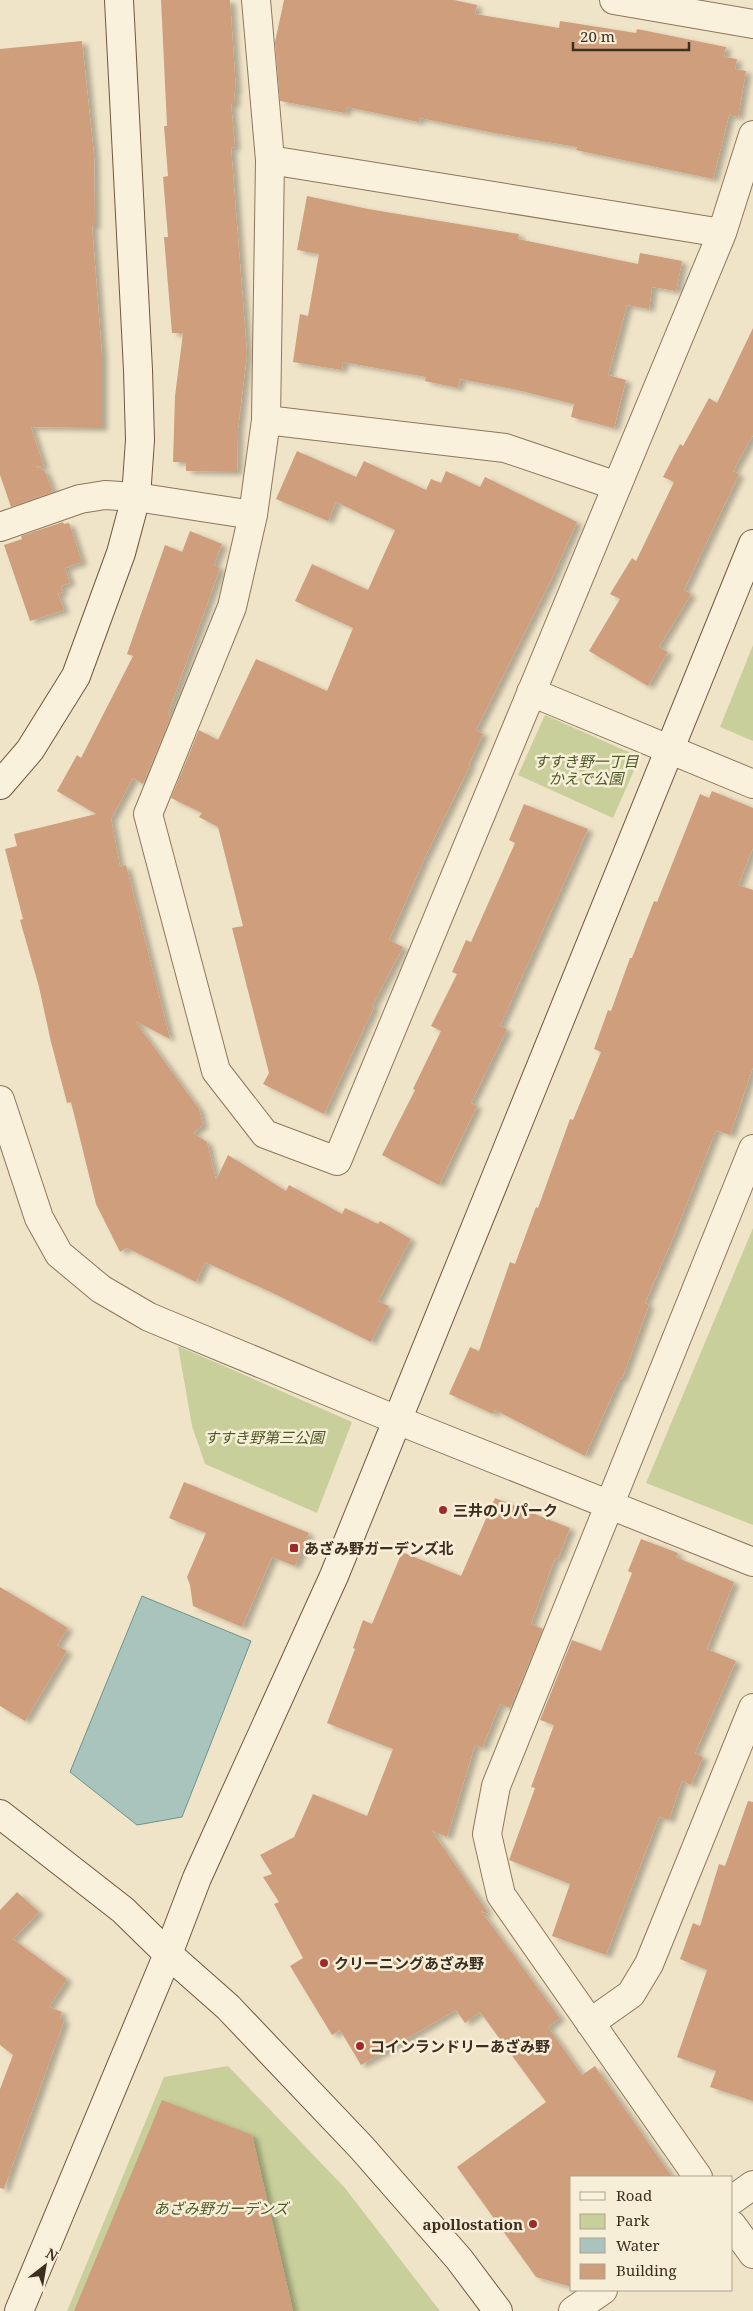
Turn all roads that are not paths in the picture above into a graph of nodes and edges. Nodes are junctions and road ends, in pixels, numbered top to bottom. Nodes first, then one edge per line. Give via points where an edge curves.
1 (119, 0) edge
2 (256, 0) edge
3 (614, 0) edge
4 (753, 24) edge
5 (753, 135) edge
6 (270, 160) junction
7 (722, 233) junction
8 (266, 420) junction
9 (617, 486) junction
10 (136, 497) junction
11 (253, 516) junction
12 (0, 527) edge
13 (753, 544) edge
14 (531, 692) junction
15 (670, 750) junction
16 (753, 784) edge
17 (0, 786) edge
18 (0, 1100) edge
19 (753, 1149) edge
20 (397, 1420) junction
21 (609, 1503) junction
22 (753, 1562) edge
23 (753, 1708) edge
24 (0, 1814) edge
25 (168, 1954) junction
26 (590, 2023) junction
27 (697, 2176) edge
28 (753, 2185) edge
29 (733, 2199) edge
30 (733, 2226) edge
31 (753, 2254) edge
32 (602, 2291) edge
33 (19, 2311) edge
34 (498, 2311) edge
35 (573, 2311) edge

1 - 10 street via 138,370 140,440
2 - 6 street
3 - 4 street
5 - 7 street
6 - 7 street
6 - 8 street
7 - 9 street
8 - 9 street via 505,448
8 - 11 street
9 - 14 street
10 - 11 street
10 - 12 street via 105,495 80,499
10 - 17 street via 121,553 76,676 30,750
11 - 14 street via 232,607 148,814 216,1071 265,1134 336,1161
13 - 15 street
14 - 15 street
15 - 16 street
15 - 20 street
18 - 20 street via 40,1218 60,1254 101,1289 149,1316
19 - 21 street
20 - 21 street
20 - 25 street via 334,1576 197,1878
21 - 22 street
21 - 26 street via 496,1786 487,1834 501,1895
23 - 26 street via 649,1964 631,1994
24 - 25 street via 123,1910
25 - 33 street
25 - 34 street via 228,2007 349,2133 459,2259
26 - 27 street
28 - 29 street
30 - 31 street
32 - 35 street

